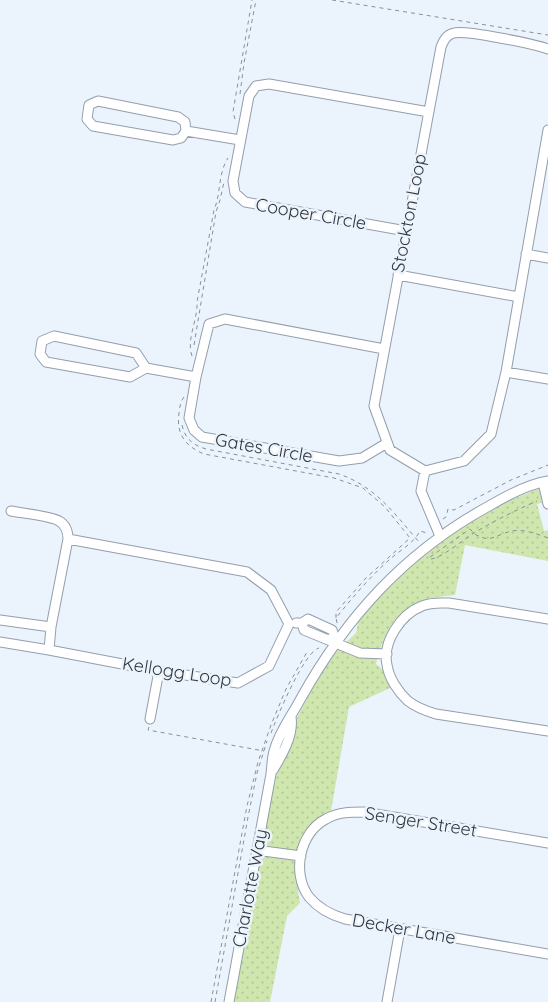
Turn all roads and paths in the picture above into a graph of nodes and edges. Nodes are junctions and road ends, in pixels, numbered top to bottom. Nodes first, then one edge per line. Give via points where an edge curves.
1 (252, 0) edge
2 (332, 0) edge
3 (548, 35) edge
4 (548, 49) edge
5 (429, 112) junction
6 (236, 120) dead end
7 (186, 131) junction
8 (548, 133) edge
9 (240, 140) junction
10 (229, 157) dead end
11 (406, 231) junction
12 (526, 254) junction
13 (548, 258) edge
14 (398, 275) junction
15 (519, 297) junction
16 (384, 348) junction
17 (192, 357) dead end
18 (146, 368) junction
19 (506, 372) junction
20 (196, 377) junction
21 (548, 380) edge
22 (186, 395) dead end
23 (388, 443) junction
24 (425, 471) junction
25 (546, 480) edge
26 (547, 501) edge
27 (11, 512) dead end
28 (474, 533) junction
29 (440, 536) junction
30 (410, 538) junction
31 (416, 538) dead end
32 (548, 538) edge
33 (68, 539) junction
34 (424, 549) junction
35 (431, 559) dead end
36 (336, 618) dead end
37 (548, 619) edge
38 (0, 620) edge
39 (302, 623) junction
40 (289, 624) junction
41 (51, 628) junction
42 (0, 642) edge
43 (336, 642) junction
44 (49, 650) junction
45 (308, 652) dead end
46 (387, 654) junction
47 (159, 671) junction
48 (291, 717) junction
49 (150, 719) joint
50 (548, 732) edge
51 (261, 750) junction
52 (273, 753) junction
53 (271, 774) junction
54 (548, 843) edge
55 (256, 850) junction
56 (301, 856) junction
57 (400, 929) junction
58 (548, 954) edge
59 (211, 1002) edge
60 (229, 1002) edge
61 (387, 1002) edge

1 - 6 path via 233,112
2 - 3 path
4 - 5 street, Stockton Loop via 463,32 448,35 441,47
5 - 9 street, Cooper Circle via 269,84 256,86 249,96
5 - 11 street, Stockton Loop
7 - 7 street via 184,122 178,117 98,101 89,106 86,119 93,126 173,140 181,138
7 - 9 street
8 - 12 street
9 - 11 street, Cooper Circle via 233,181 235,193 245,202
10 - 17 path via 224,164 214,210 189,347
11 - 14 street, Stockton Loop
12 - 13 street
12 - 15 street
14 - 15 street
14 - 16 street, Stockton Loop
15 - 19 street
16 - 20 street, Gates Circle via 225,319 209,324
16 - 23 street, Stockton Loop via 374,406
18 - 18 street via 136,353 54,336 42,341 40,354 46,362 130,377
18 - 20 street
19 - 21 street
19 - 24 street via 491,434 464,461
20 - 23 street, Gates Circle via 189,418 194,430 202,436 339,461 362,458
22 - 30 path via 181,400 179,431 193,450 334,478 362,488 385,507
23 - 24 street, Stockton Loop via 390,450
24 - 29 street via 421,491
25 - 26 street
25 - 29 street, Charlotte Way via 502,498
26 - 28 path via 513,511
27 - 33 street via 58,520 66,527
28 - 32 path via 487,540 520,530
28 - 34 path via 470,529 430,557
28 - 35 path
29 - 34 street, Charlotte Way
30 - 31 path
30 - 36 path via 366,578 336,612
33 - 40 street via 248,572 271,590
33 - 41 street
34 - 43 street, Charlotte Way via 361,608
37 - 46 street via 433,603 410,612 401,621 390,638
38 - 41 street
39 - 40 street
39 - 43 street via 304,630
39 - 43 street via 308,619 332,630
40 - 47 street, Kellogg Loop via 269,666 238,683
41 - 44 street
42 - 44 street, Kellogg Loop
43 - 46 street via 360,653
43 - 48 street, Charlotte Way
44 - 47 street, Kellogg Loop
45 - 51 path via 286,690
46 - 50 street via 386,664 398,691 421,709
47 - 49 street
48 - 52 street, Charlotte Way
48 - 53 street, Charlotte Way via 284,752
49 - 51 path via 148,730
51 - 52 path
51 - 59 path via 247,806
52 - 53 street, Charlotte Way
53 - 55 street, Charlotte Way
54 - 56 street, Senger Street via 348,812 325,819 315,828 308,836
55 - 56 street
55 - 60 street, Charlotte Way
56 - 57 street, Decker Lane via 300,871 309,896 330,915
57 - 58 street, Decker Lane
57 - 61 street

